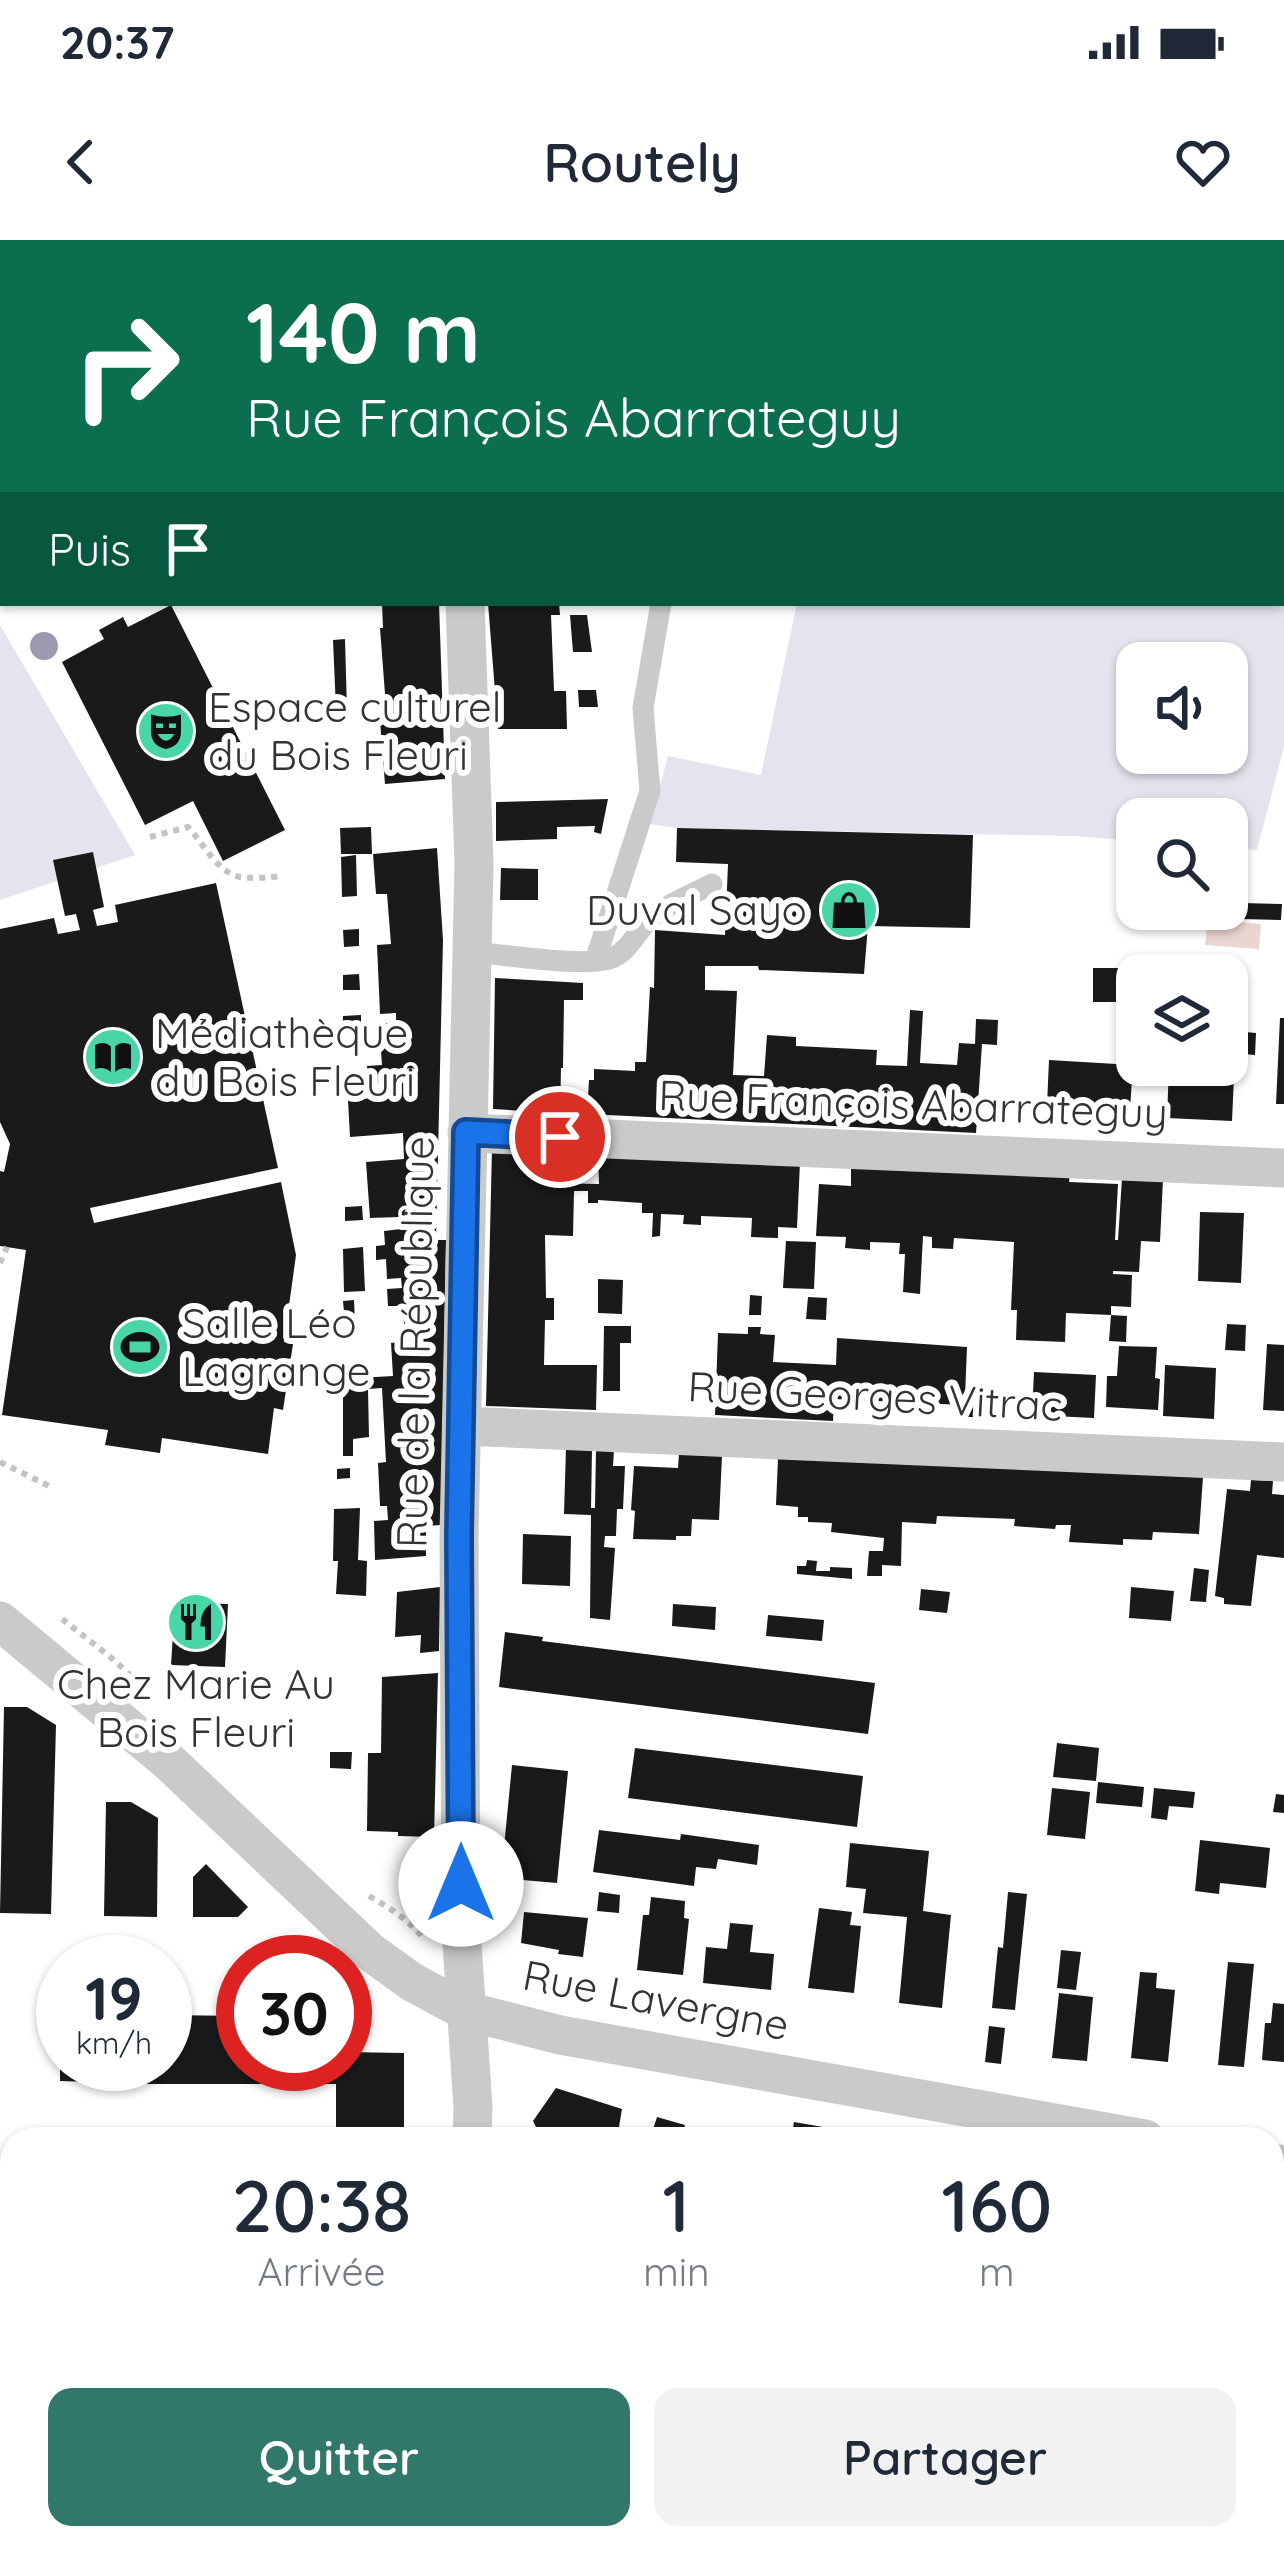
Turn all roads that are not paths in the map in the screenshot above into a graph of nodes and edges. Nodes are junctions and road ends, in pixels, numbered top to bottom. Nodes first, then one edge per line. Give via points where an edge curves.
1 (465, 606) edge
2 (660, 606) edge
3 (712, 884) dead end
4 (471, 952) junction
5 (595, 961) junction
6 (466, 1132) junction
7 (1284, 1168) edge
8 (462, 1426) junction
9 (1284, 1462) edge
10 (0, 1621) edge
11 (466, 2011) junction
12 (472, 2127) edge
13 (1028, 2127) edge

1 - 4 street, Rue de la République
2 - 5 lane via 643,708 650,790
3 - 5 lane via 657,913 611,959
4 - 5 lane
4 - 6 street, Rue de la République
6 - 7 street, Rue François Abarrateguy
6 - 8 street, Rue de la République
8 - 9 street, Rue Georges Vitrac
8 - 11 street, Rue de la République
10 - 11 street, Rue Lavergne via 168,1762 369,1952
11 - 12 street, Rue de la République
11 - 13 street, Rue Lavergne

